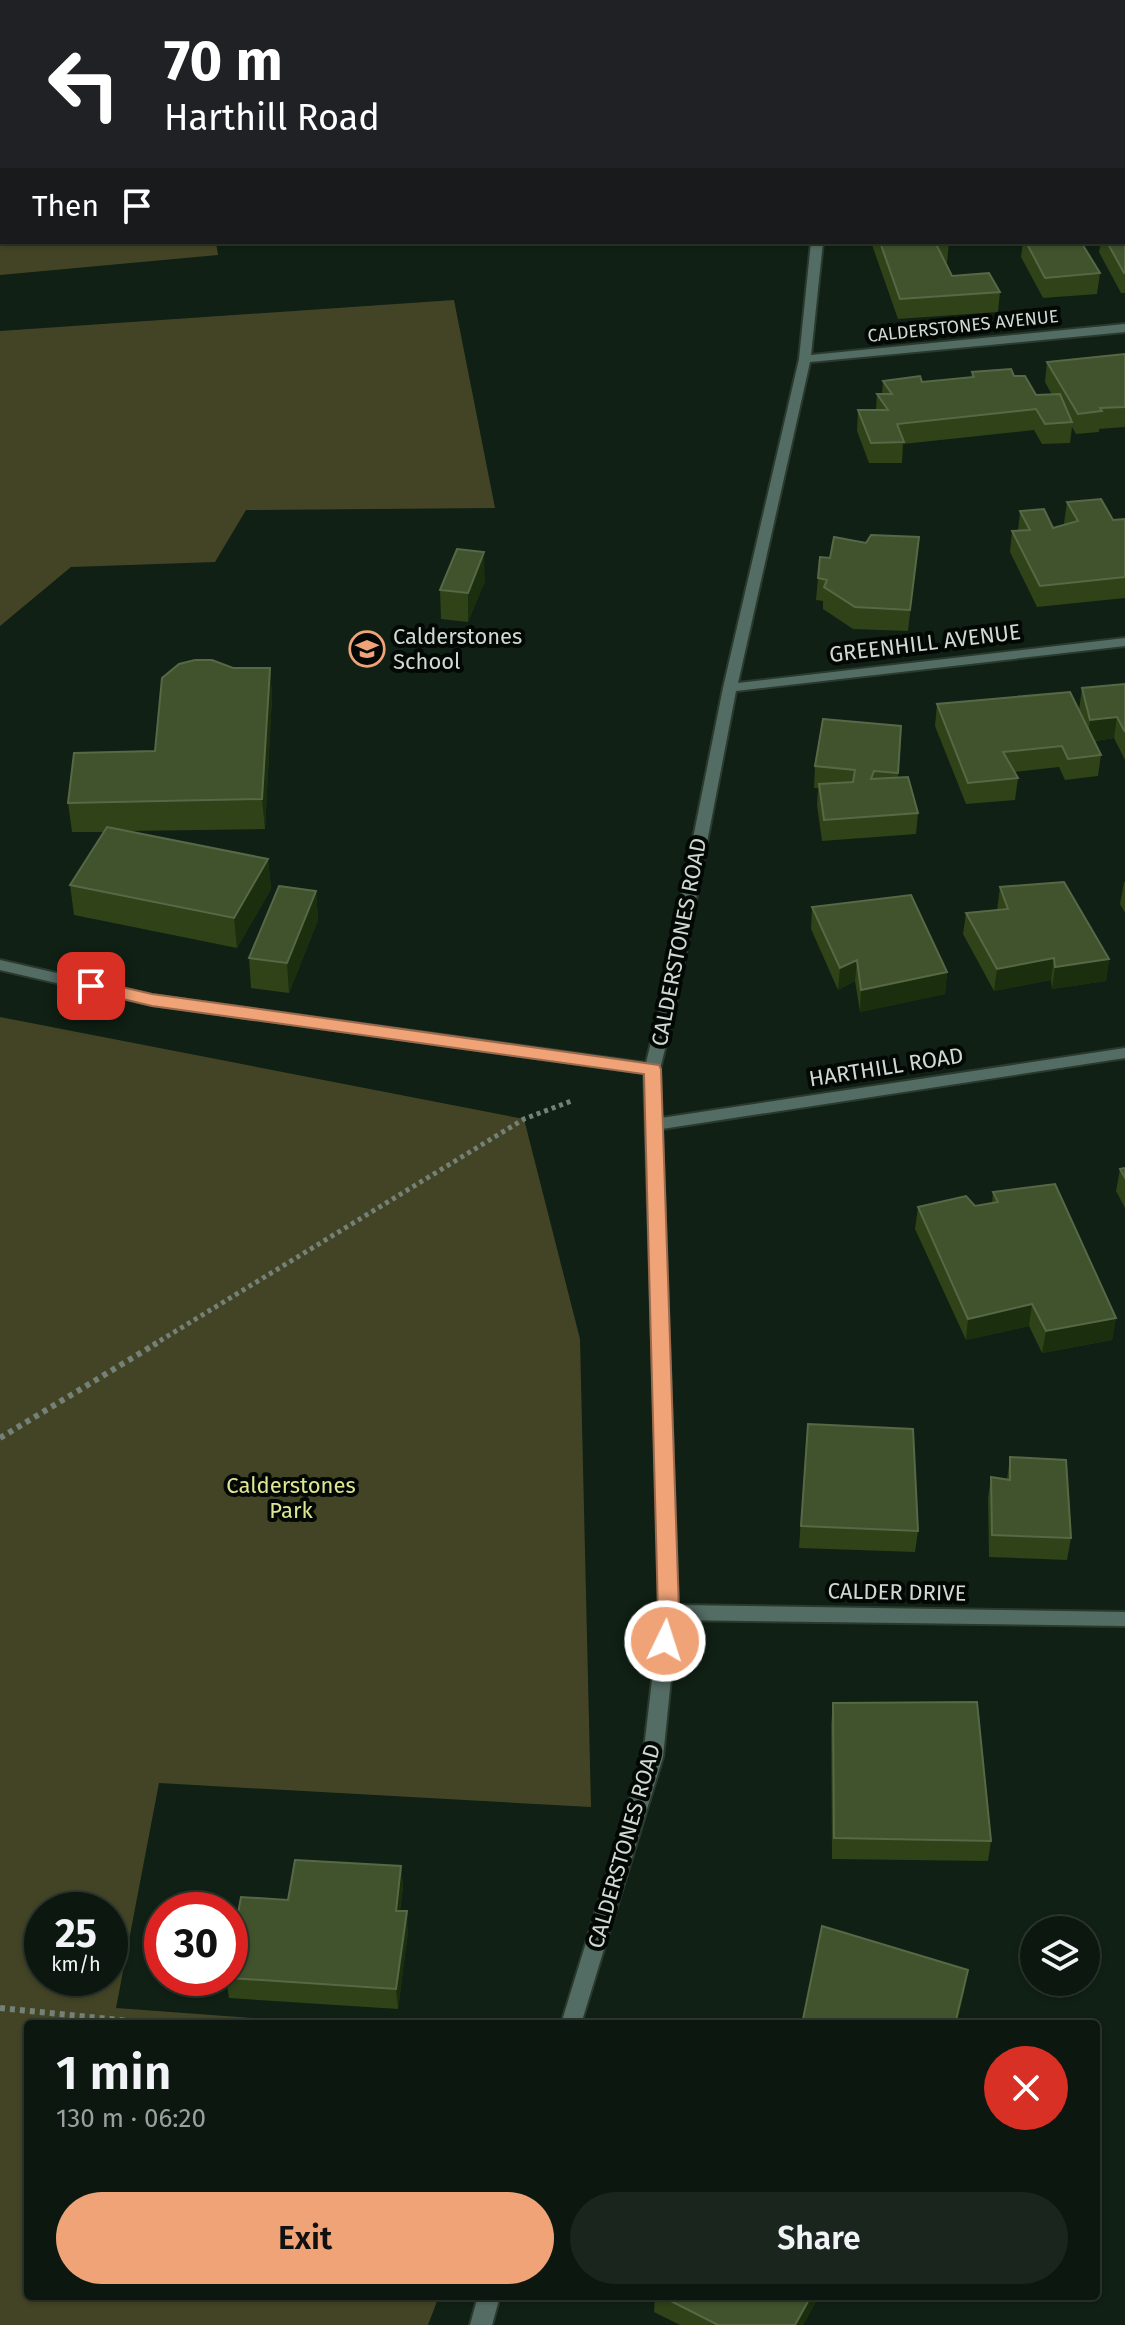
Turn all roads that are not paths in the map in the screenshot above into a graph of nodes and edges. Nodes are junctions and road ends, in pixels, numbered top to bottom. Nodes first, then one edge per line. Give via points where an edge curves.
1 (817, 244) edge
2 (1125, 328) edge
3 (805, 359) junction
4 (1125, 642) edge
5 (730, 688) junction
6 (0, 965) edge
7 (1125, 1053) edge
8 (652, 1069) junction
9 (654, 1125) junction
10 (669, 1612) junction
11 (1125, 1619) edge
12 (572, 2020) edge
13 (488, 2300) edge
14 (481, 2325) edge

1 - 3 street, CALDERSTONES ROAD
2 - 3 street, CALDERSTONES AVENUE
3 - 5 street, CALDERSTONES ROAD
4 - 5 street, GREENHILL AVENUE
5 - 8 street, CALDERSTONES ROAD
6 - 8 street via 152,1000
7 - 9 street, HARTHILL ROAD
8 - 9 street, CALDERSTONES ROAD
9 - 10 street, CALDERSTONES ROAD
10 - 11 street, CALDER DRIVE
10 - 12 street, CALDERSTONES ROAD via 653,1757
13 - 14 street

